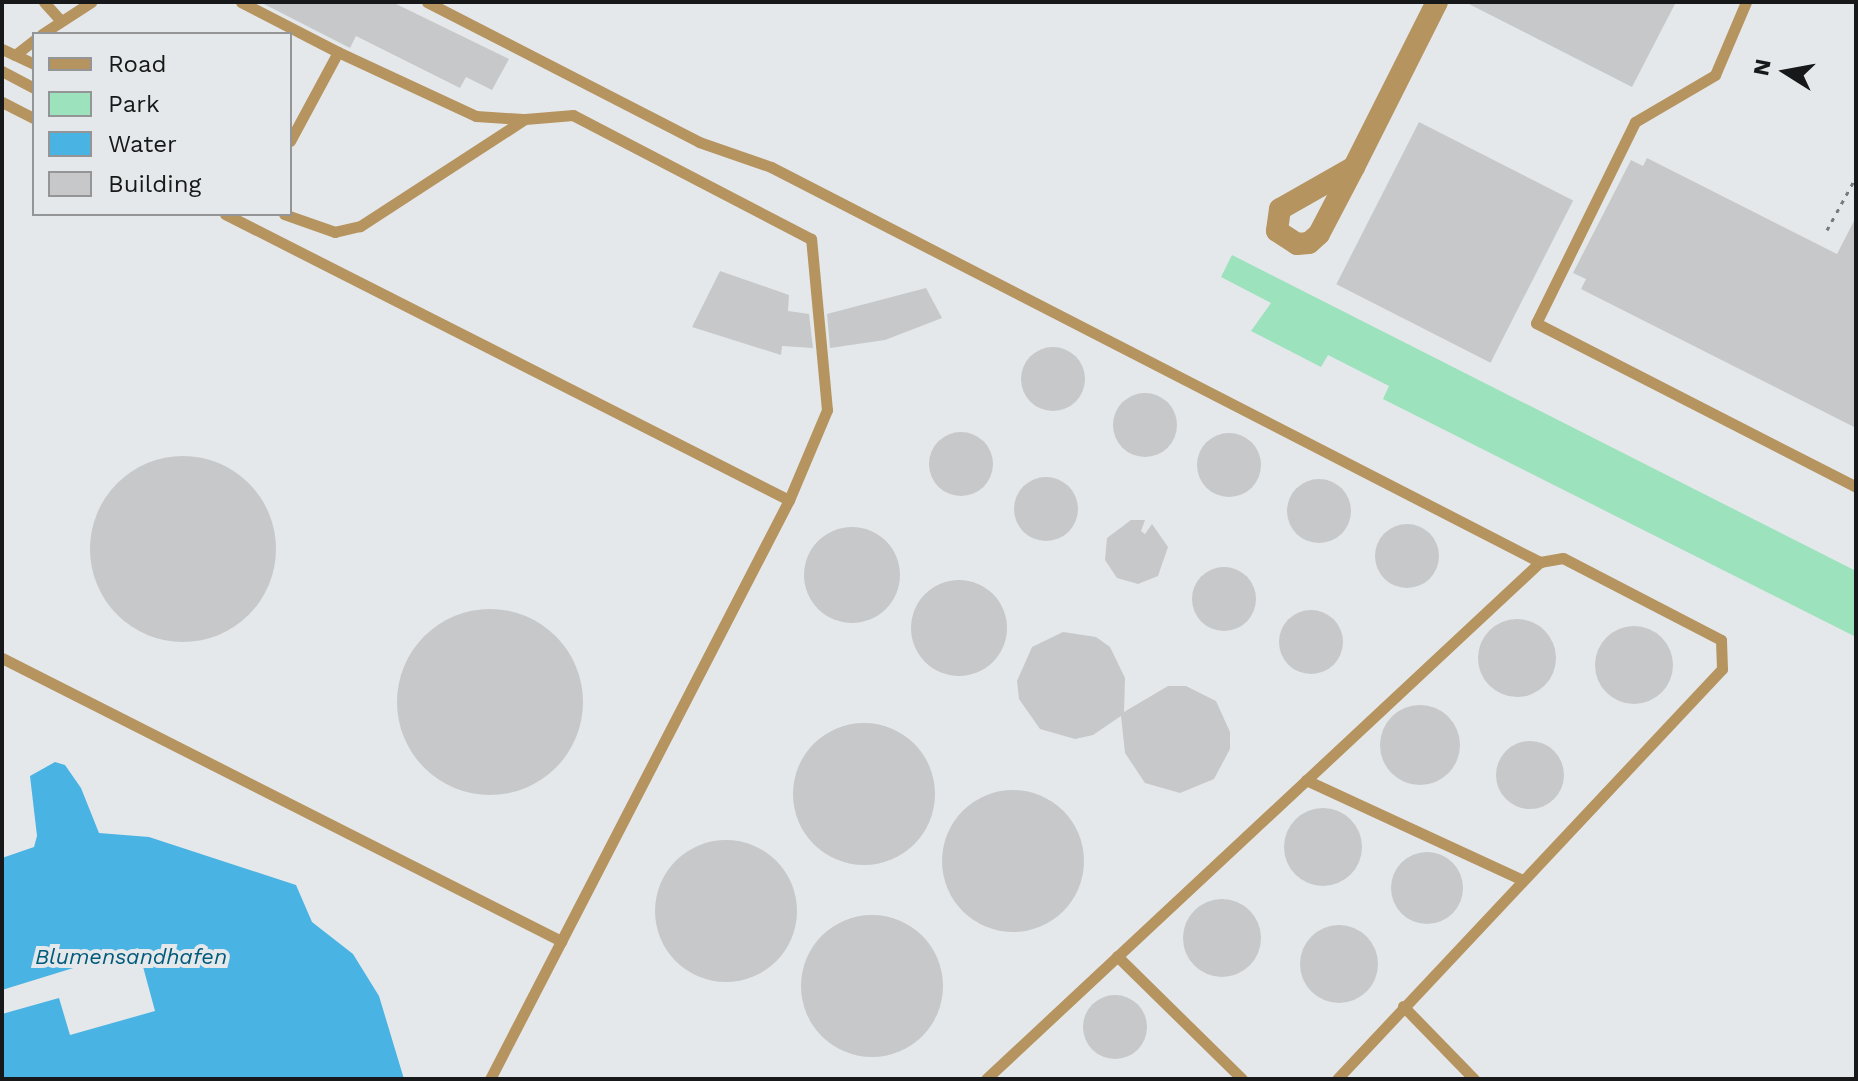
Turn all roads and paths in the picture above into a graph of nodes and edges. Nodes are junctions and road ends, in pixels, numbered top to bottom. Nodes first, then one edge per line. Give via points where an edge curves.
1 (44, 2) edge
2 (91, 2) edge
3 (241, 2) edge
4 (427, 2) edge
5 (1437, 2) edge
6 (1746, 2) edge
7 (61, 21) junction
8 (45, 32) edge
9 (32, 42) edge
10 (2, 49) edge
11 (338, 52) junction
12 (15, 55) junction
13 (32, 63) edge
14 (2, 71) edge
15 (32, 87) edge
16 (2, 102) edge
17 (32, 117) edge
18 (525, 119) junction
19 (292, 137) edge
20 (1354, 167) dead end
21 (1856, 177) edge
22 (229, 216) edge
23 (290, 216) edge
24 (1827, 230) dead end
25 (1856, 487) edge
26 (789, 500) junction
27 (1540, 562) junction
28 (2, 658) edge
29 (1306, 780) junction
30 (1522, 880) junction
31 (561, 941) junction
32 (1117, 956) junction
33 (1403, 1006) junction
34 (490, 1079) edge
35 (986, 1079) edge
36 (1242, 1079) edge
37 (1337, 1079) edge
38 (1474, 1079) edge

1 - 7 lane
2 - 7 lane
3 - 11 lane
4 - 27 lane via 699,142 771,167
5 - 20 street
6 - 25 lane via 1715,75 1635,122 1536,323
7 - 8 lane
9 - 12 lane
10 - 12 lane
11 - 18 lane via 476,116
11 - 19 lane
12 - 13 lane
14 - 15 lane
16 - 17 lane
18 - 23 lane via 360,226 335,232
18 - 26 lane via 573,115 811,239 827,410
21 - 24 path
22 - 26 lane
26 - 31 lane
27 - 29 lane
27 - 30 lane via 1563,558 1721,640 1722,669
28 - 31 lane
29 - 30 lane
29 - 32 lane
30 - 33 lane
31 - 34 lane
32 - 35 lane
32 - 36 lane
33 - 37 lane
33 - 38 lane

